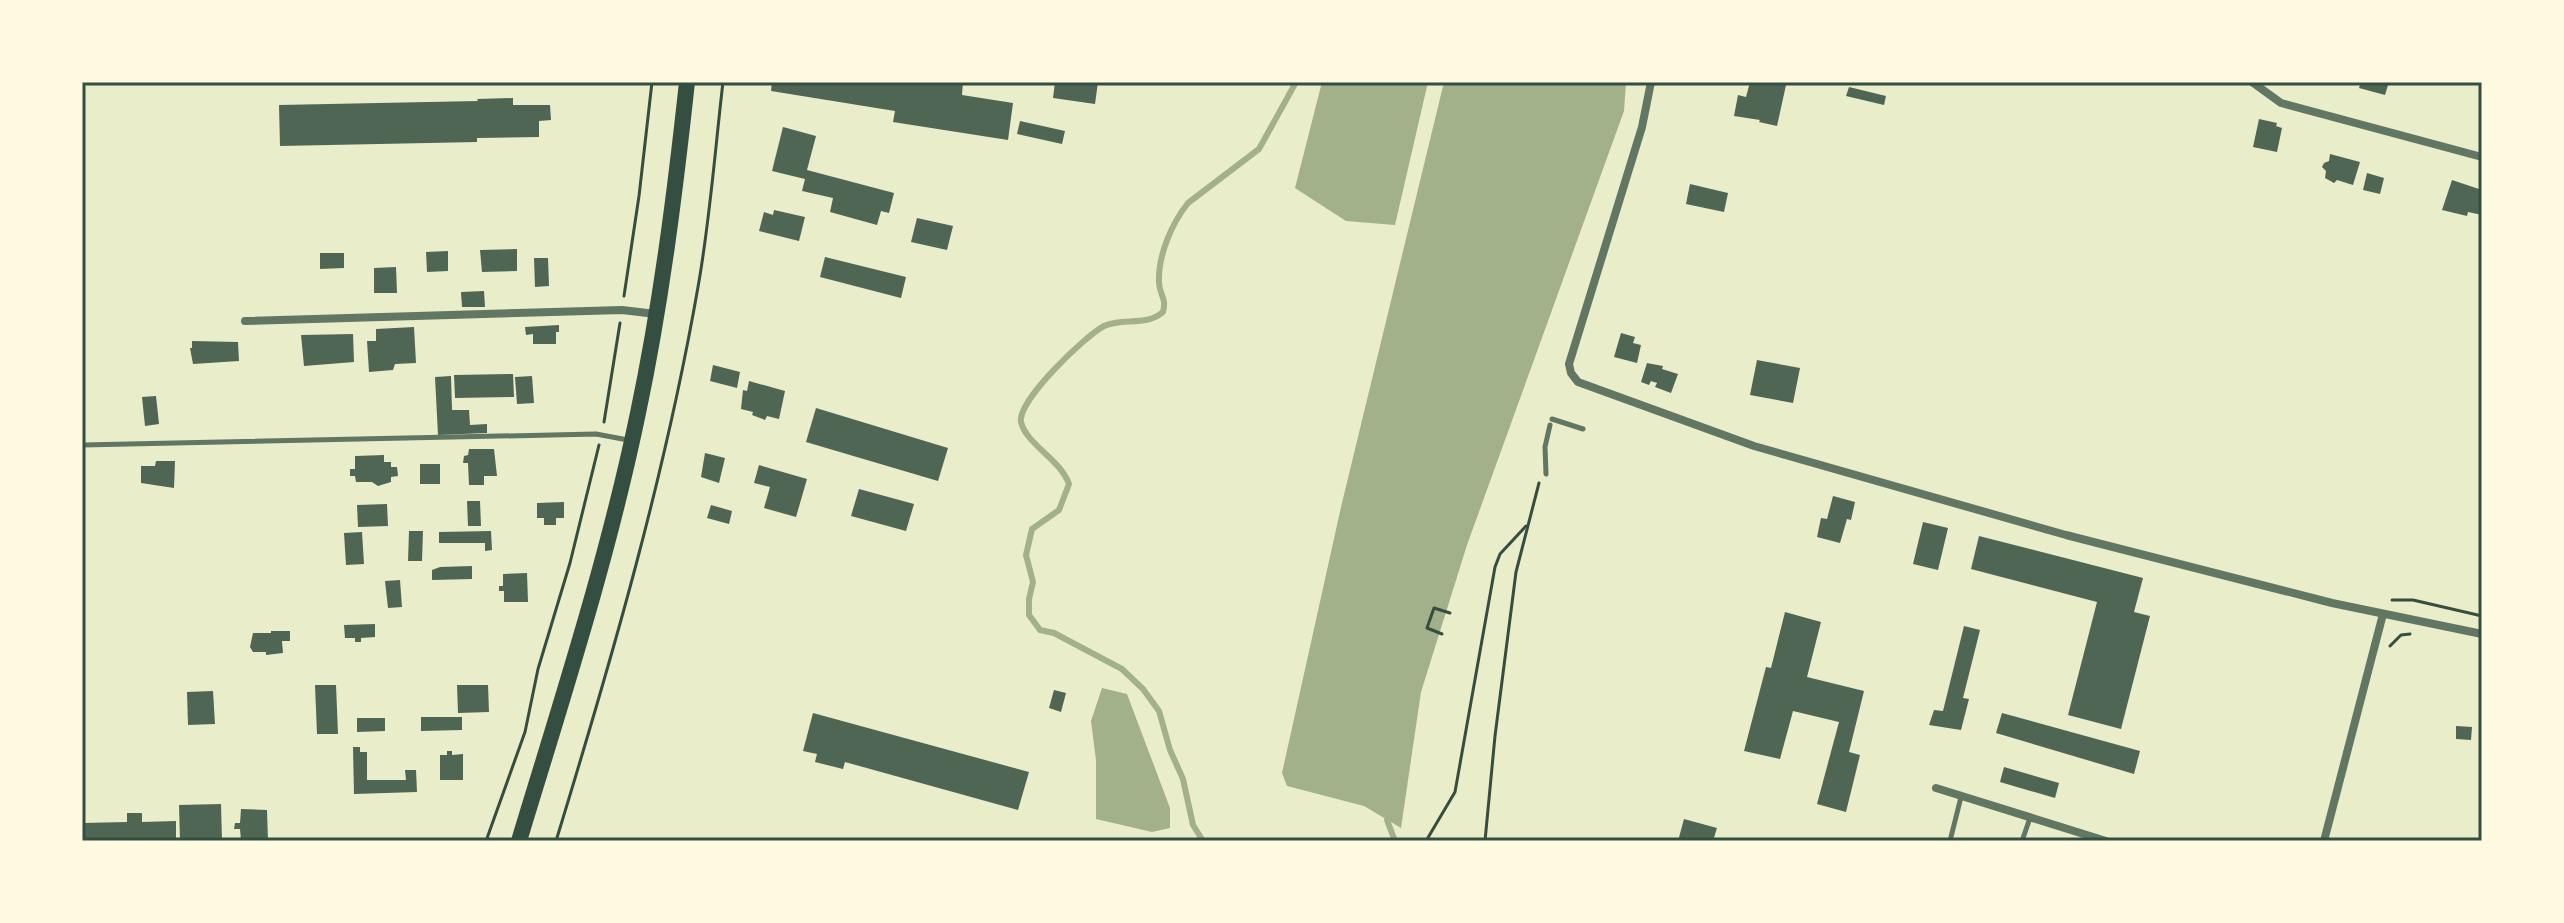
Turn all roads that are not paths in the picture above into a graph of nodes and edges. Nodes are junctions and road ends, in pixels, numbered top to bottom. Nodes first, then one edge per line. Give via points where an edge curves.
1 (687, 82) edge
2 (1651, 82) edge
3 (2252, 82) edge
4 (2482, 157) edge
5 (656, 314) junction
6 (245, 321) dead end
7 (1583, 429) dead end
8 (632, 441) junction
9 (82, 445) edge
10 (1546, 474) road end
11 (2383, 614) junction
12 (2482, 634) edge
13 (1936, 788) dead end
14 (1961, 797) junction
15 (2030, 818) junction
16 (519, 841) edge
17 (1950, 841) edge
18 (2022, 841) edge
19 (2106, 841) edge
20 (2324, 841) edge

1 - 5 main road
2 - 11 street via 1569,364 1578,382 1785,455 2066,535
3 - 4 street via 2281,103
5 - 6 street via 622,310
5 - 8 main road
7 - 10 lane via 1551,422
8 - 9 lane via 601,434
8 - 16 main road via 579,646
11 - 12 street
11 - 20 street
13 - 14 street
14 - 15 street
14 - 17 lane
15 - 18 lane
15 - 19 street

